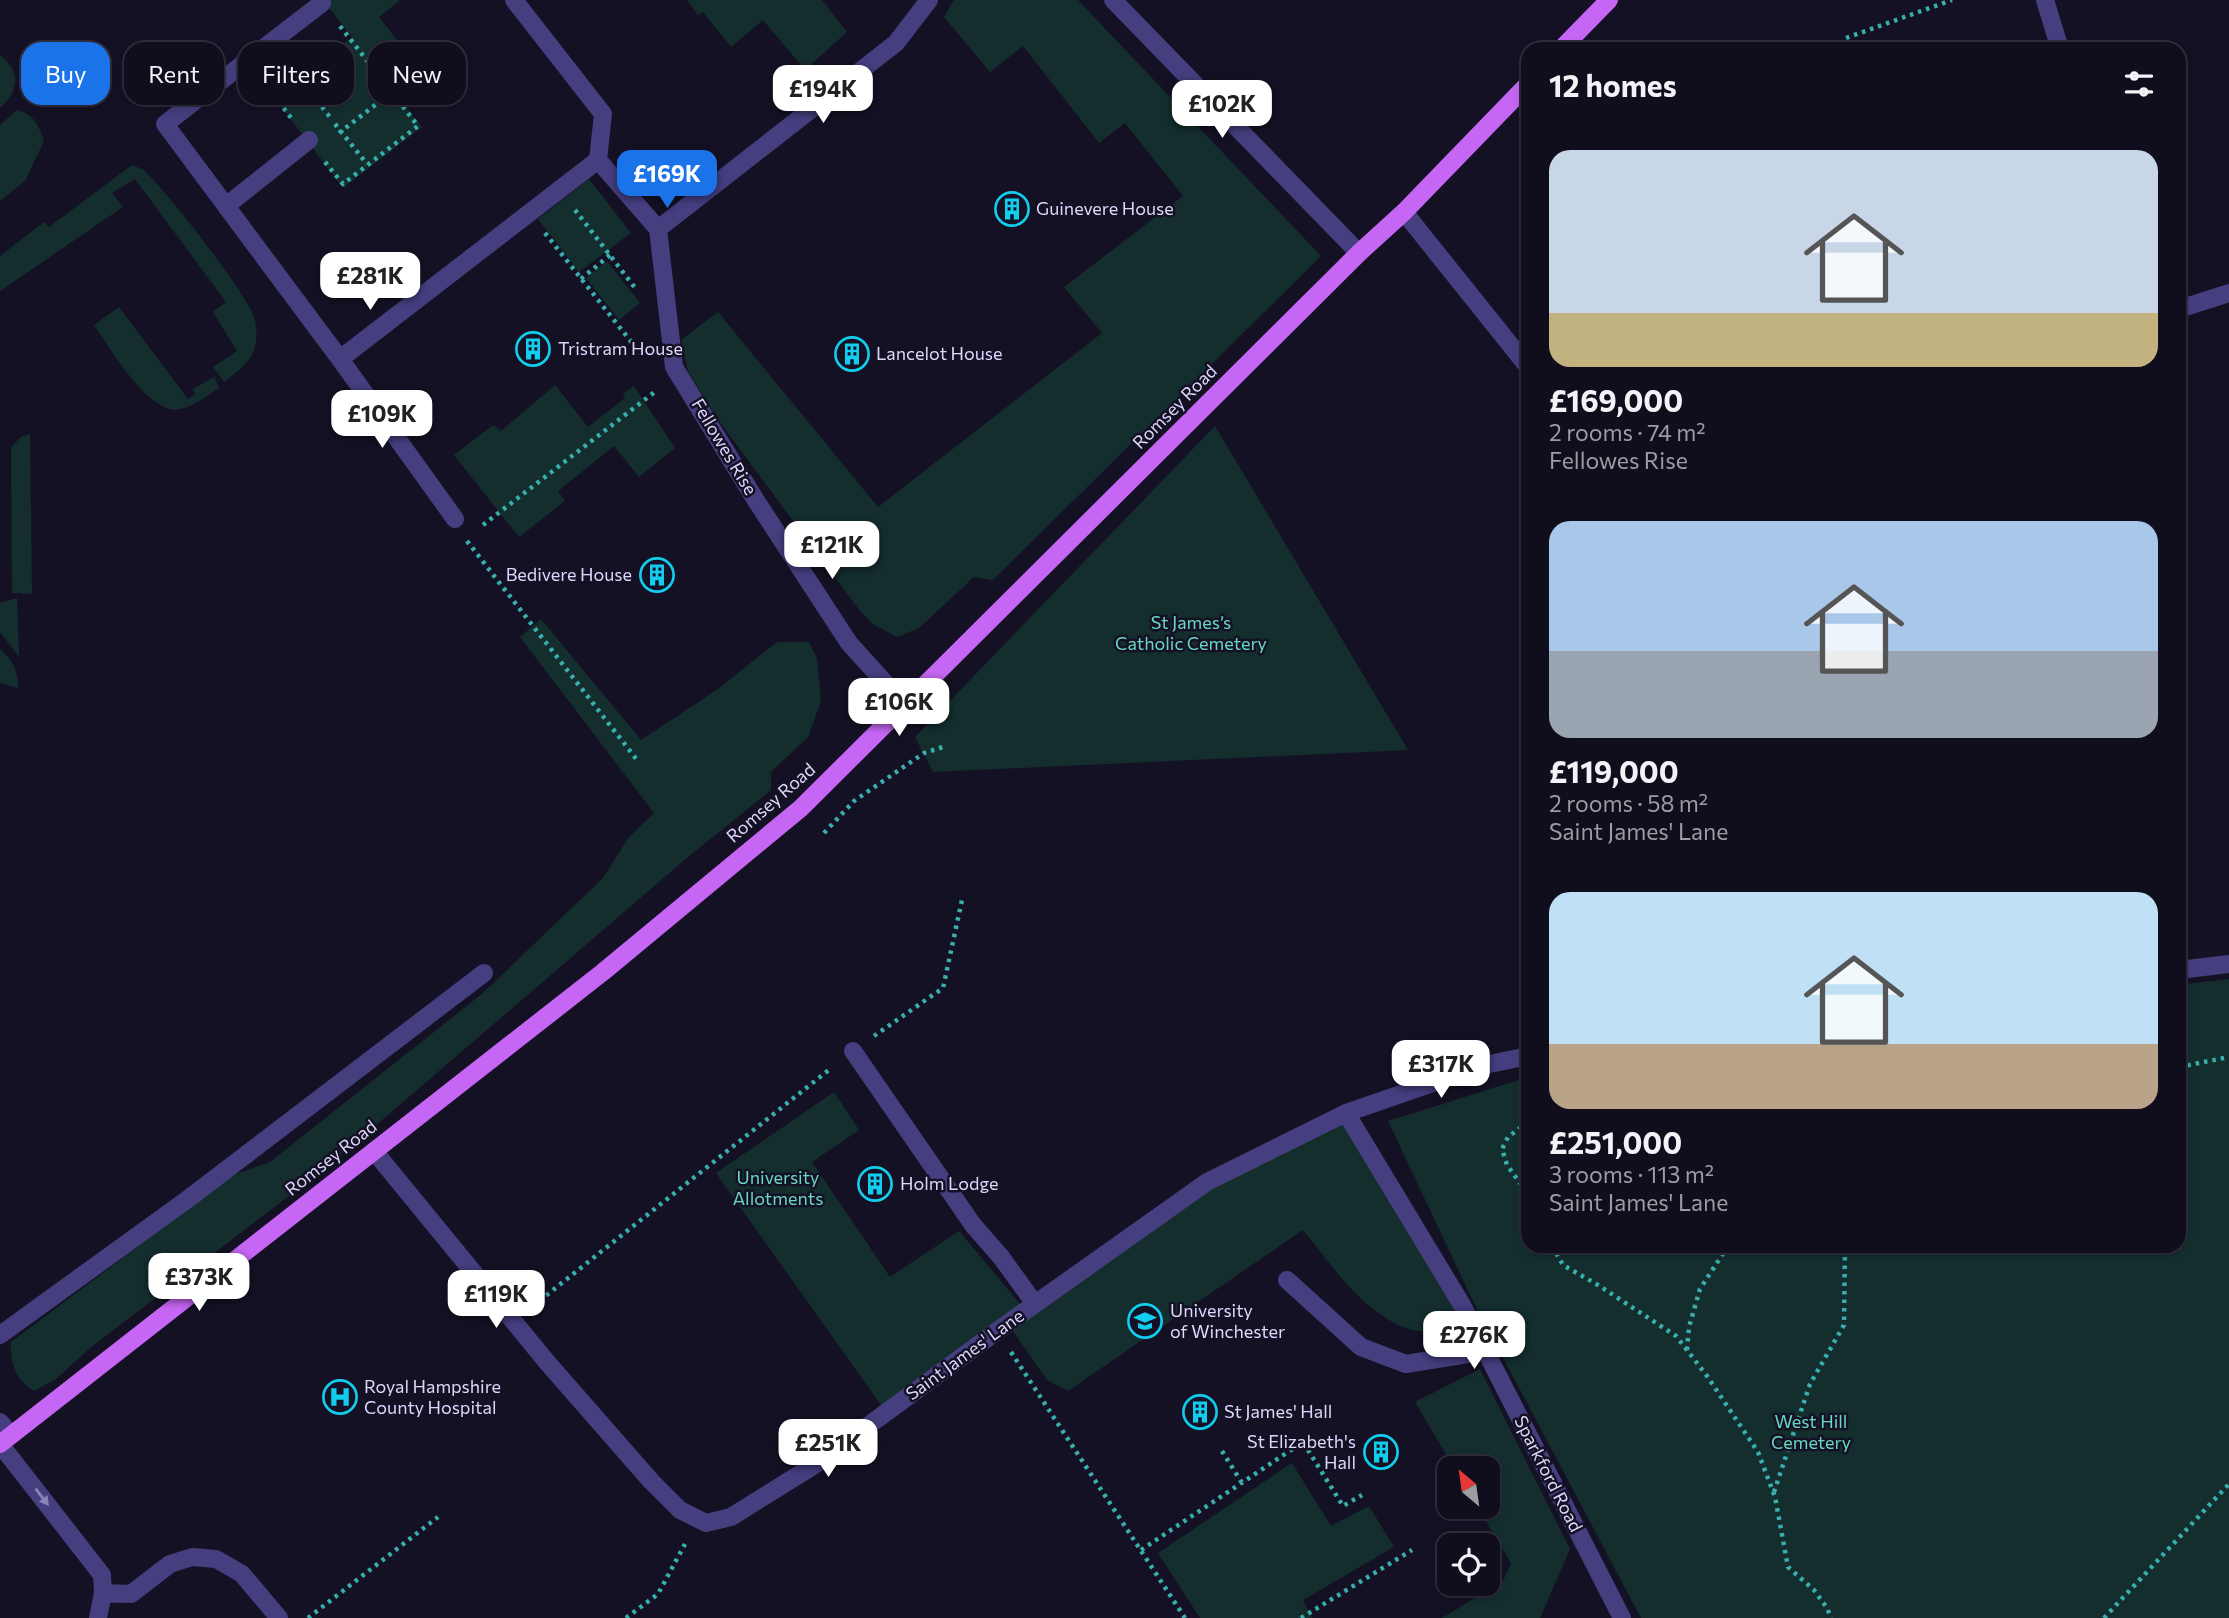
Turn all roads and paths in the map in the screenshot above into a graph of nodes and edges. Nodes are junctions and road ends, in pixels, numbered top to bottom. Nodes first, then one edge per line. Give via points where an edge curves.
1 (514, 0) edge
2 (929, 0) edge
3 (1113, 0) edge
4 (1609, 0) edge
5 (1952, 0) edge
6 (2045, 0) edge
7 (322, 3) joint
8 (1846, 38) dead end
9 (272, 42) edge
10 (1568, 42) edge
11 (2058, 42) edge
12 (368, 62) edge
13 (238, 68) edge
14 (1521, 91) edge
15 (281, 105) edge
16 (372, 105) edge
17 (401, 105) edge
18 (312, 145) junction
19 (598, 160) junction
20 (559, 190) junction
21 (226, 206) junction
22 (1404, 212) junction
23 (529, 213) junction
24 (658, 229) junction
25 (1359, 253) junction
26 (610, 255) junction
27 (581, 279) junction
28 (2229, 293) edge
29 (640, 294) dead end
30 (2186, 307) edge
31 (1521, 358) edge
32 (340, 359) junction
33 (671, 378) junction
34 (456, 519) joint
35 (465, 538) junction
36 (905, 706) junction
37 (943, 747) dead end
38 (637, 760) dead end
39 (824, 833) dead end
40 (962, 900) dead end
41 (2229, 964) edge
42 (2186, 969) edge
43 (484, 973) dead end
44 (853, 1051) junction
45 (1521, 1057) edge
46 (2229, 1057) edge
47 (2186, 1066) edge
48 (1346, 1113) junction
49 (1521, 1127) edge
50 (374, 1151) junction
51 (1521, 1184) edge
52 (1556, 1253) edge
53 (1723, 1253) edge
54 (1845, 1253) edge
55 (1287, 1280) dead end
56 (1035, 1304) junction
57 (514, 1321) junction
58 (997, 1331) junction
59 (0, 1335) edge
60 (1686, 1350) junction
61 (1486, 1351) junction
62 (4, 1434) edge
63 (1222, 1451) dead end
64 (1242, 1483) junction
65 (2229, 1484) edge
66 (1774, 1492) junction
67 (1363, 1495) dead end
68 (438, 1517) dead end
69 (699, 1519) junction
70 (1141, 1550) junction
71 (1412, 1550) dead end
72 (103, 1593) junction
73 (98, 1618) edge
74 (279, 1618) edge
75 (308, 1618) edge
76 (626, 1618) edge
77 (1185, 1618) edge
78 (1301, 1618) edge
79 (1622, 1618) edge
80 (1831, 1618) edge
81 (2104, 1618) edge

1 - 19 street via 603,114
2 - 24 street via 896,43
3 - 25 street
4 - 10 main road
5 - 8 path
6 - 11 street
7 - 9 street
7 - 12 path
13 - 21 street via 165,124
14 - 22 main road, Romsey Road
15 - 18 path
16 - 18 path
17 - 18 path via 418,126 342,184
18 - 21 street
19 - 20 street
19 - 24 street
20 - 23 street
20 - 26 path
21 - 32 street
22 - 25 main road, Romsey Road
22 - 31 street
23 - 27 path
23 - 32 street
24 - 33 street, Fellowes Rise via 674,367
25 - 36 main road, Romsey Road
26 - 27 path
26 - 29 path
27 - 33 path
28 - 30 street
32 - 34 street
33 - 35 path
33 - 36 street, Fellowes Rise via 849,643
34 - 35 path
35 - 38 path
36 - 50 main road, Romsey Road via 801,808 603,972
37 - 39 path via 924,753 854,801
40 - 44 path via 943,988
41 - 42 street
43 - 59 street via 188,1199
44 - 56 street via 973,1225
44 - 57 path
45 - 48 street, Saint James' Lane via 1485,1065
46 - 47 path
48 - 56 street, Saint James' Lane via 1207,1182
48 - 61 street, Sparkford Road
49 - 51 path via 1502,1149
50 - 57 street
50 - 62 main road, Romsey Road
52 - 60 path via 1563,1265 1676,1336
53 - 60 path via 1700,1289
54 - 66 path via 1844,1325 1810,1384
55 - 61 street via 1361,1347 1406,1364
56 - 58 street, Saint James' Lane
57 - 69 street via 651,1481 680,1510
58 - 69 street, Saint James' Lane via 816,1464 732,1517 706,1523
58 - 70 path
60 - 66 path via 1758,1452
61 - 79 street, Sparkford Road
62 -> 72 street via 102,1575
63 - 64 path
64 - 67 path via 1303,1441 1343,1506
64 - 70 path
65 - 81 path
66 - 80 path via 1788,1567 1814,1590
68 - 75 path
69 - 76 path via 658,1594
70 - 77 path
71 - 78 path
72 - 73 street
72 - 74 street via 131,1594 170,1564 191,1557 216,1559 242,1574

